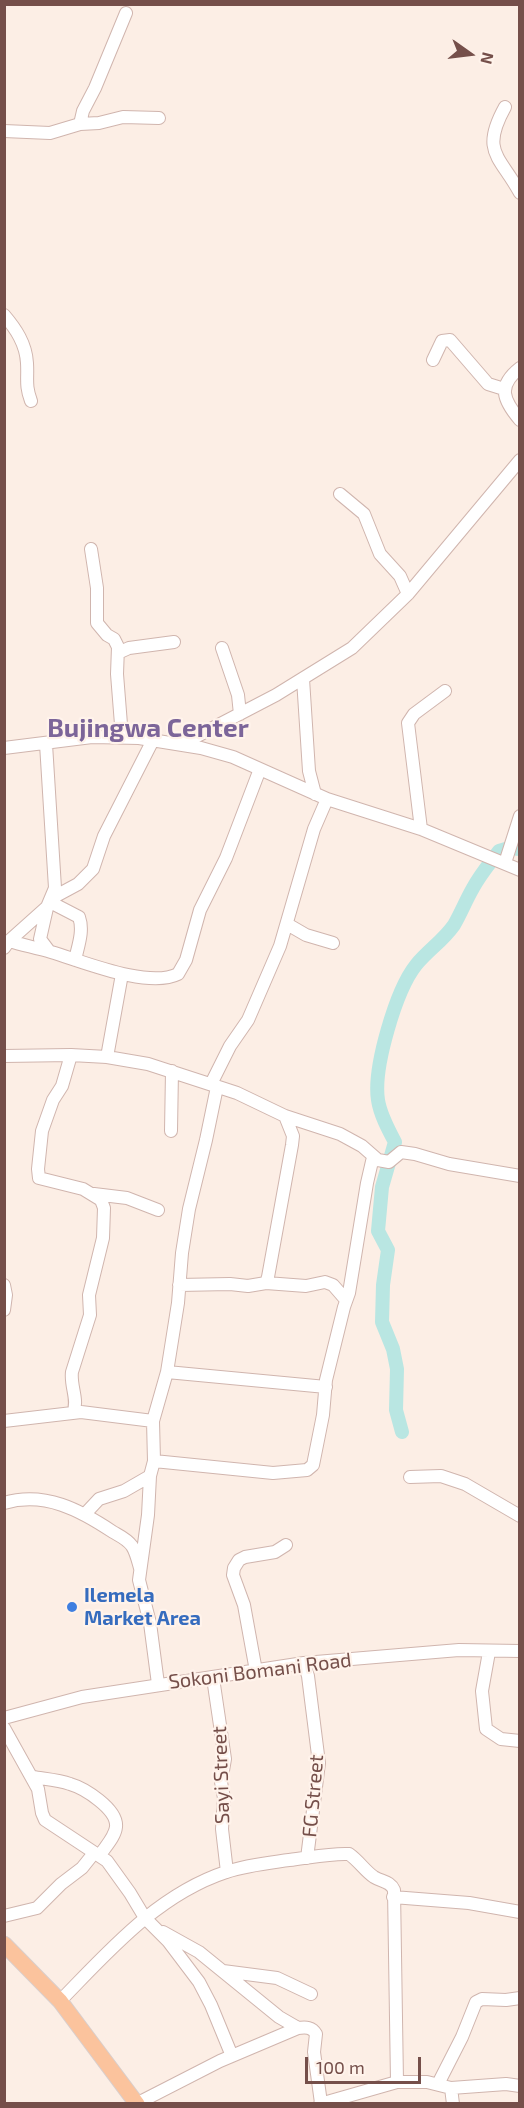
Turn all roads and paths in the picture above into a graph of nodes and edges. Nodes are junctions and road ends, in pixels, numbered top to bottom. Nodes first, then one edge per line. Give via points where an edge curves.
1 (126, 13) dead end
2 (505, 107) dead end
3 (159, 118) dead end
4 (80, 124) junction
5 (4, 131) edge
6 (519, 193) edge
7 (4, 315) edge
8 (433, 360) dead end
9 (519, 368) edge
10 (504, 388) junction
11 (31, 402) dead end
12 (519, 420) edge
13 (519, 460) edge
14 (340, 494) dead end
15 (91, 549) dead end
16 (408, 594) junction
17 (174, 642) dead end
18 (222, 648) dead end
19 (118, 653) junction
20 (303, 679) junction
21 (445, 691) dead end
22 (240, 714) junction
23 (122, 737) junction
24 (153, 740) junction
25 (46, 744) junction
26 (182, 744) junction
27 (4, 748) edge
28 (260, 769) junction
29 (321, 796) junction
30 (519, 816) edge
31 (421, 829) junction
32 (505, 863) junction
33 (519, 870) edge
34 (50, 902) junction
35 (287, 924) junction
36 (333, 943) dead end
37 (6, 944) edge
38 (49, 951) junction
39 (75, 960) junction
40 (122, 974) junction
41 (71, 1055) junction
42 (4, 1056) edge
43 (107, 1057) junction
44 (172, 1071) junction
45 (189, 1077) junction
46 (214, 1086) junction
47 (213, 1107) junction
48 (285, 1116) junction
49 (171, 1131) dead end
50 (373, 1157) junction
51 (519, 1176) edge
52 (94, 1194) junction
53 (158, 1210) dead end
54 (266, 1283) junction
55 (4, 1285) edge
56 (179, 1285) junction
57 (346, 1300) junction
58 (4, 1310) edge
59 (167, 1372) junction
60 (326, 1387) junction
61 (73, 1413) junction
62 (153, 1420) junction
63 (4, 1421) edge
64 (154, 1461) junction
65 (150, 1476) junction
66 (410, 1477) dead end
67 (4, 1503) edge
68 (85, 1514) junction
69 (519, 1516) edge
70 (286, 1545) dead end
71 (140, 1568) junction
72 (519, 1651) edge
73 (489, 1652) junction
74 (304, 1663) junction
75 (256, 1671) junction
76 (213, 1678) junction
77 (158, 1684) junction
78 (4, 1718) edge
79 (4, 1728) edge
80 (519, 1741) edge
81 (33, 1777) junction
82 (97, 1854) junction
83 (307, 1858) junction
84 (227, 1872) junction
85 (393, 1897) junction
86 (519, 1912) edge
87 (4, 1916) edge
88 (145, 1918) junction
89 (157, 1929) junction
90 (4, 1944) edge
91 (221, 1970) junction
92 (311, 1994) dead end
93 (519, 1998) edge
94 (60, 2001) junction
95 (298, 2028) junction
96 (232, 2056) junction
97 (397, 2082) junction
98 (438, 2084) junction
99 (519, 2086) edge
100 (451, 2088) junction
101 (137, 2103) edge
102 (321, 2103) edge
103 (453, 2103) edge

1 - 4 street
2 - 6 street via 495,132 494,153
3 - 4 street via 128,116
4 - 5 street via 50,133
7 - 11 street via 26,351
8 - 10 street via 442,341 450,340 488,384
9 - 10 street
10 - 12 street
13 - 16 street
14 - 16 street via 364,514 380,554 400,576
15 - 19 street via 97,623 114,639
16 - 20 street via 352,648
17 - 19 street
18 - 22 street via 238,695
19 - 23 street
20 - 22 street
20 - 29 street via 307,759
21 - 31 street via 408,723
22 - 26 street
23 - 24 street
23 - 25 street
24 - 26 street
24 - 34 street via 104,836 93,869
25 - 27 street
25 - 34 street via 55,875
26 - 28 street via 218,752
28 - 29 street
28 - 40 street via 224,864 200,910 183,967 178,974 168,977
29 - 31 street
29 - 35 street
30 - 32 street
31 - 32 street
32 - 33 street
34 - 37 street
34 - 38 street via 40,939
34 - 39 street via 81,921
35 - 36 street
35 - 46 street via 248,1020 230,1046
37 - 38 street
38 - 39 street
39 - 40 street
40 - 43 street
41 - 42 street
41 - 43 street
41 - 52 street via 62,1086 44,1122 38,1175
43 - 44 street
44 - 45 street
44 - 49 street
45 - 46 street
45 - 47 street
46 - 47 street
46 - 48 street
47 - 56 street via 189,1209
48 - 50 street via 340,1134
48 - 54 street via 293,1136 292,1145
50 - 51 street via 389,1162 401,1152
50 - 57 street
52 - 53 street via 127,1198
52 - 61 street via 104,1208 103,1238 89,1295 90,1315 72,1372 76,1402
54 - 56 street
54 - 57 street via 306,1286 325,1282
55 - 58 street
56 - 59 street
57 - 60 street
59 - 60 street
59 - 62 street
60 - 64 street via 319,1443 314,1465 308,1470 273,1473
61 - 62 street
61 - 63 street
62 - 64 street
64 - 65 street
65 - 68 street via 99,1499
65 - 71 street
66 - 69 street via 441,1476 465,1484
67 - 68 street via 41,1499
68 - 71 street via 131,1545
70 - 75 street via 278,1551 245,1557 234,1568
71 - 77 street via 140,1588 150,1623
72 - 73 street, Sokoni Bomani Road
73 - 74 street, Sokoni Bomani Road via 459,1650
73 - 80 street via 482,1691 486,1729 501,1739
74 - 75 street, Sokoni Bomani Road
74 - 83 street, FG Street via 319,1763
75 - 76 street, Sokoni Bomani Road
76 - 77 street, Sokoni Bomani Road
76 - 84 street, Sayi Street via 225,1759 221,1782
77 - 78 street, Sokoni Bomani Road via 60,1702
79 - 81 street
81 - 82 street via 45,1820
81 - 82 street via 70,1784 106,1806 117,1826
82 - 87 street via 37,1908
82 - 88 street via 127,1888
83 - 84 street
83 - 85 street via 349,1854 373,1877 392,1886
84 - 88 street via 186,1890
85 - 86 street via 469,1903
85 - 97 street
88 - 89 street
88 - 94 street via 123,1935
89 - 91 street via 199,1952
89 - 96 street via 199,1982
90 - 94 main road
91 - 92 street via 277,1977
91 - 95 street
93 - 98 street via 482,1998 476,2002
94 - 101 main road
95 - 96 street
95 - 102 street via 310,2028 316,2034 314,2052
96 - 101 street
97 - 98 street
97 - 102 street
98 - 100 street
99 - 100 street
100 - 103 street

